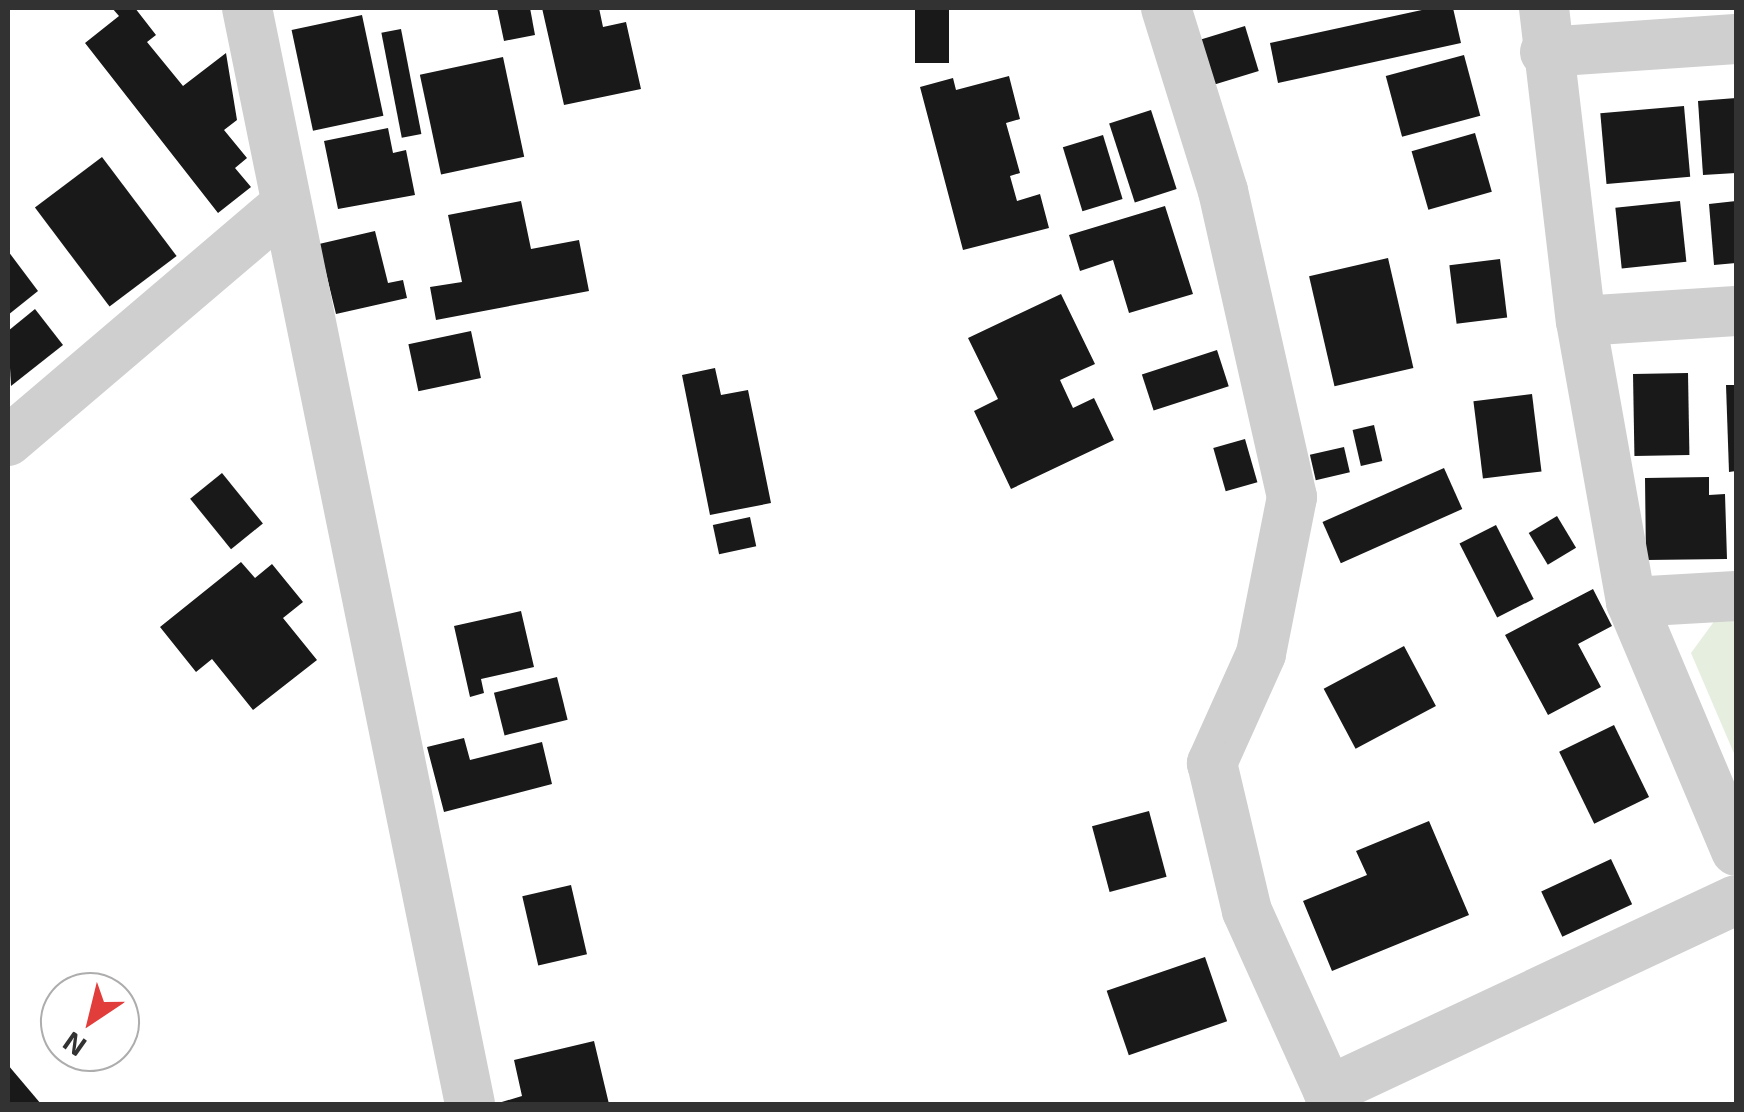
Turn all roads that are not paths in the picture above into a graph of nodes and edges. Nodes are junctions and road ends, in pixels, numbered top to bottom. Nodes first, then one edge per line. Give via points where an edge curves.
1 (250, 8) edge
2 (1166, 8) edge
3 (1544, 30) edge
4 (1736, 39) edge
5 (282, 208) junction
6 (1736, 311) edge
7 (1580, 321) junction
8 (8, 441) edge
9 (1736, 596) edge
10 (1631, 602) junction
11 (1736, 851) edge
12 (1736, 900) edge
13 (1331, 1098) edge
14 (470, 1104) edge

1 - 5 street
2 - 13 street via 1223,191 1292,497 1261,654 1212,763 1248,911
3 - 4 street
3 - 7 street
5 - 8 street
5 - 14 street
6 - 7 street
7 - 10 street
9 - 10 street
10 - 11 street
12 - 13 street

